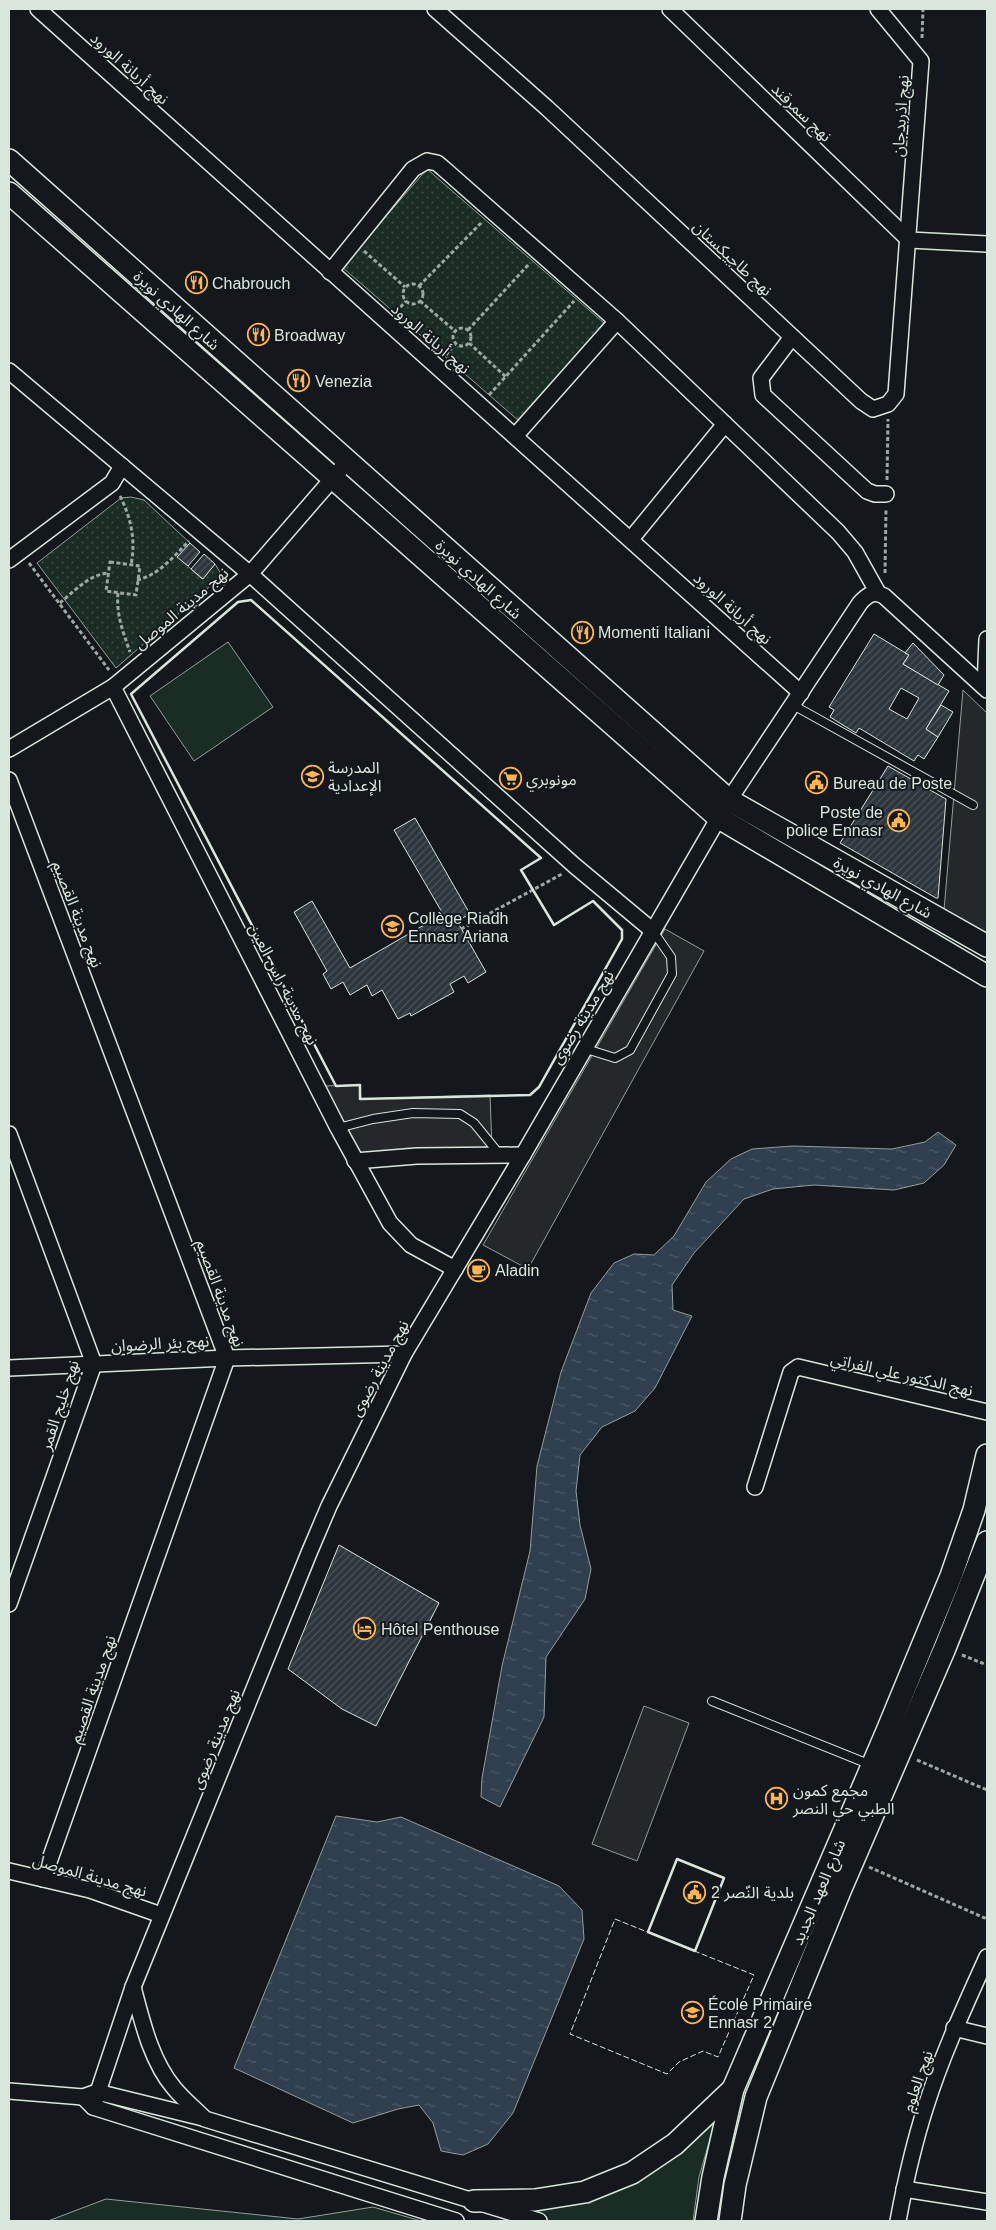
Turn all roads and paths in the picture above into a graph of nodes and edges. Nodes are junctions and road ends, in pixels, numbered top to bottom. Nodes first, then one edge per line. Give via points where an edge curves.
1 (38, 9) edge
2 (435, 9) edge
3 (670, 9) edge
4 (878, 9) edge
5 (9, 160) edge
6 (9, 193) edge
7 (491, 212) junction
8 (909, 240) junction
9 (355, 244) junction
10 (987, 244) edge
11 (539, 254) junction
12 (330, 272) junction
13 (419, 286) junction
14 (405, 287) junction
15 (583, 291) junction
16 (420, 301) junction
17 (617, 321) junction
18 (468, 330) junction
19 (455, 331) junction
20 (792, 337) junction
21 (469, 343) junction
22 (9, 371) edge
23 (506, 376) junction
24 (480, 404) junction
25 (726, 424) junction
26 (516, 435) junction
27 (347, 462) junction
28 (122, 466) junction
29 (332, 478) junction
30 (112, 483) junction
31 (886, 494) dead end
32 (200, 532) junction
33 (631, 539) junction
34 (15, 556) edge
35 (131, 565) junction
36 (109, 574) junction
37 (250, 574) junction
38 (137, 580) junction
39 (118, 592) junction
40 (878, 593) junction
41 (60, 603) junction
42 (987, 639) edge
43 (137, 668) junction
44 (116, 685) junction
45 (986, 689) edge
46 (797, 699) junction
47 (9, 749) edge
48 (9, 780) edge
49 (973, 805) dead end
50 (724, 809) junction
51 (575, 866) junction
52 (461, 929) dead end
53 (653, 931) junction
54 (958, 943) junction
55 (987, 946) edge
56 (987, 976) edge
57 (583, 1048) junction
58 (338, 1128) junction
59 (9, 1134) edge
60 (500, 1155) junction
61 (523, 1155) junction
62 (355, 1160) junction
63 (455, 1269) junction
64 (404, 1354) junction
65 (227, 1358) junction
66 (94, 1364) junction
67 (9, 1368) edge
68 (987, 1412) edge
69 (987, 1455) edge
70 (755, 1487) dead end
71 (987, 1542) edge
72 (9, 1604) edge
73 (945, 1648) junction
74 (987, 1665) edge
75 (712, 1701) dead end
76 (900, 1754) junction
77 (873, 1765) junction
78 (987, 1790) edge
79 (854, 1860) junction
80 (9, 1871) edge
81 (43, 1879) junction
82 (162, 1915) junction
83 (987, 1919) edge
84 (987, 1957) edge
85 (133, 1987) junction
86 (954, 2028) junction
87 (987, 2036) edge
88 (733, 2089) junction
89 (9, 2091) edge
90 (91, 2099) junction
91 (205, 2119) junction
92 (904, 2189) junction
93 (474, 2201) junction
94 (987, 2202) edge
95 (456, 2221) edge
96 (539, 2221) edge
97 (706, 2221) edge
98 (730, 2221) edge
99 (898, 2221) edge

1 - 12 street, نهج أريانة الورود
2 - 20 street, نهج طاجيكستان via 547,108
3 - 8 street, نهج سمرقند
4 - 8 street, نهج اذربدجان via 921,61
5 - 27 main road, شارع الهادي نويرة
6 - 29 main road, شارع الهادي نويرة
7 - 9 street via 437,163 427,161 413,169
7 - 11 street
7 - 13 path
8 - 10 street
8 - 20 street, نهج طاجيكستان via 896,394 888,404 878,408 867,407
9 - 12 street
9 - 14 path
11 - 15 street
11 - 18 path
12 - 24 street, نهج أريانة الورود
13 - 14 path
13 - 16 path via 423,293
14 - 16 path via 406,302
15 - 17 street
15 - 23 path
16 - 19 path
17 - 25 street
17 - 26 street
18 - 19 path via 461,328
18 - 21 path
19 - 21 path via 452,338 456,344 462,347
20 - 31 street via 761,378 764,395 867,491
21 - 23 path
22 - 28 street
23 - 24 path
24 - 26 street, نهج أريانة الورود
25 - 33 street
25 - 40 street via 838,532 855,552
26 - 33 street, نهج أريانة الورود
27 - 29 street, نهج مدينة الموصل
27 - 50 main road, شارع الهادي نويرة
28 - 30 street
28 - 32 street
29 - 37 street, نهج مدينة الموصل
29 - 50 main road, شارع الهادي نويرة
30 - 34 street
30 - 35 path via 132,527 134,547
32 - 37 street
32 - 38 path via 161,568 149,577
33 - 46 street, نهج أريانة الورود
34 - 41 path
35 - 36 path via 110,562
35 - 38 path via 140,566
36 - 39 path via 106,591
36 - 41 path via 100,574 84,583
37 - 43 street, نهج مدينة الموصل
37 - 51 street
38 - 39 path via 136,595
39 - 43 path via 119,618
40 - 45 street
40 - 46 street via 870,594 860,603
41 - 44 path
42 - 45 street
43 - 44 street, نهج مدينة الموصل
44 - 47 street, نهج مدينة الموصل
44 - 58 street, نهج مدينة راس العين
46 - 49 lane
46 - 50 street
48 - 65 street, نهج مدينة القصيم
50 - 53 street, نهج مدينة رضوى
50 - 54 main road, شارع الهادي نويرة
51 - 52 path
51 - 53 street
53 - 57 street, نهج مدينة رضوى
53 - 57 lane via 671,957 672,974 630,1050 615,1058
54 - 55 main road, شارع الهادي نويرة
54 - 56 main road, شارع الهادي نويرة
57 - 61 street, نهج مدينة رضوى
58 - 60 lane via 414,1113 460,1114 474,1124
58 - 62 street, نهج مدينة راس العين
59 - 66 street, نهج خليج القمر
60 - 61 street
60 - 62 street
61 - 63 street, نهج مدينة رضوى
62 - 63 street, نهج مدينة راس العين via 399,1234 411,1245
63 - 64 street, نهج مدينة رضوى
64 - 65 street, نهج بئر الرضوان
64 - 82 street, نهج مدينة رضوى via 326,1514
65 - 66 street, نهج بئر الرضوان
65 - 81 street, نهج مدينة القصيم
66 - 67 street, نهج بئر الرضوان
66 - 72 street, نهج خليج القمر
68 - 70 street, نهج الدكتور علي الفراتي via 798,1368 791,1372
69 - 77 main road, شارع العهد الجديد via 963,1545
71 - 73 main road, شارع العهد الجديد
73 - 74 path
73 - 76 main road, شارع العهد الجديد
75 - 77 lane
76 - 78 path
76 - 79 main road, شارع العهد الجديد
77 - 88 main road, شارع العهد الجديد
79 - 83 path
79 - 98 main road, شارع العهد الجديد via 756,2096
80 - 81 street, نهج مدينة الموصل
81 - 82 street, نهج مدينة الموصل via 90,1890
82 - 85 street, نهج مدينة رضوى
84 - 86 street, نهج العلوم
85 - 90 street, نهج مدينة رضوى
85 - 91 street via 158,2062 174,2088
86 - 87 street
86 - 92 street, نهج العلوم via 926,2106
88 - 93 main road via 675,2144 632,2174 585,2192 543,2199
88 - 97 main road, شارع العهد الجديد
89 - 90 street
90 - 91 street
90 - 95 street
91 - 93 street
92 - 94 street
92 - 99 street, نهج العلوم
93 - 96 street

